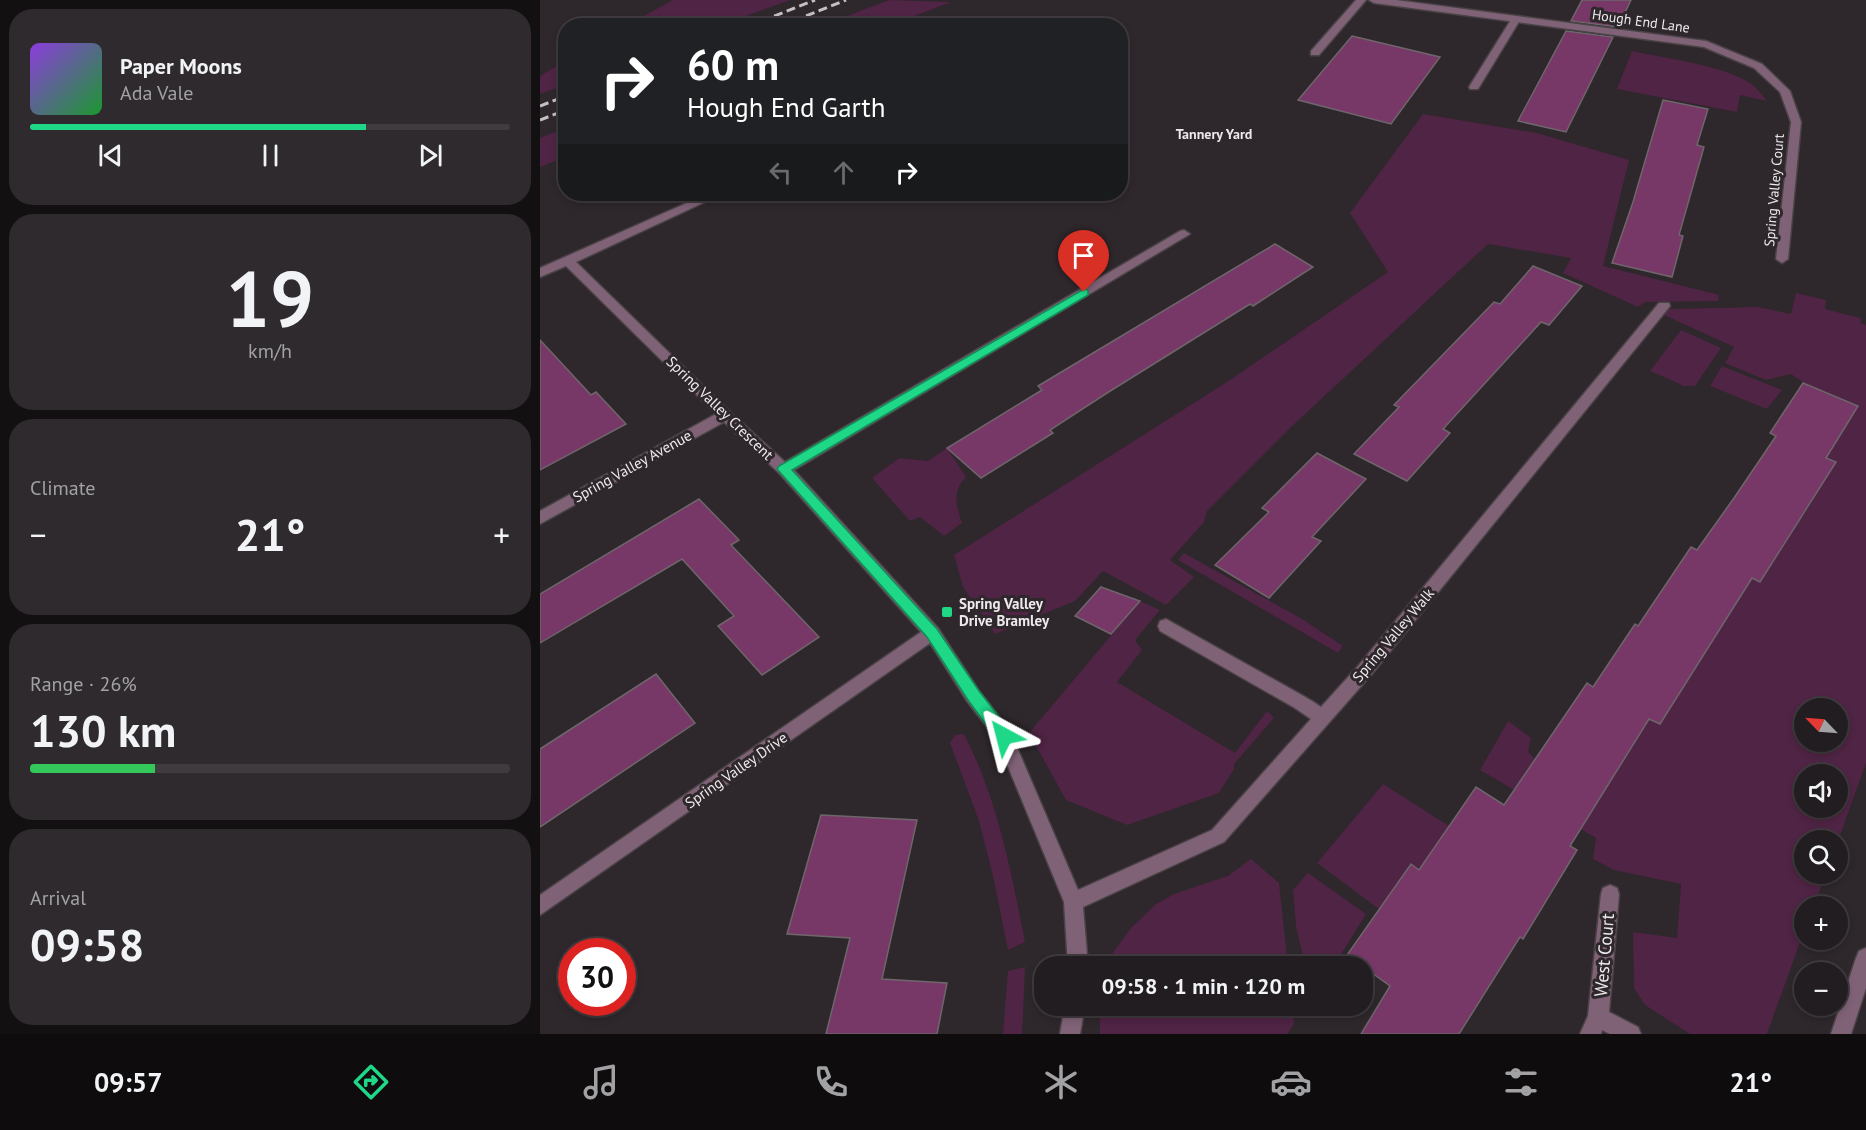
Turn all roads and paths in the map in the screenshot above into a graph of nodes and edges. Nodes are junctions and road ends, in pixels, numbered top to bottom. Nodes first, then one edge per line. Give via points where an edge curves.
1 (1361, 0) edge
2 (1374, 0) edge
3 (1477, 0) edge
4 (1470, 13) junction
5 (1515, 20) junction
6 (1315, 53) dead end
7 (1758, 66) joint
8 (1474, 87) dead end
9 (701, 201) edge
10 (1184, 234) dead end
11 (1782, 260) dead end
12 (568, 261) junction
13 (540, 273) edge
14 (1664, 306) dead end
15 (725, 415) junction
16 (784, 469) junction
17 (540, 518) edge
18 (1166, 626) dead end
19 (932, 633) junction
20 (1322, 717) junction
21 (1610, 894) dead end
22 (1073, 902) junction
23 (540, 906) edge
24 (1077, 956) edge
25 (1866, 958) edge
26 (1073, 1016) edge
27 (1594, 1026) edge
28 (1070, 1034) edge
29 (1631, 1034) edge
30 (1841, 1034) edge

1 - 6 street
2 - 4 street, Hough End Lane
3 - 4 street
4 - 5 street, Hough End Lane
5 - 7 street, Hough End Lane via 1706,44
5 - 8 street
7 - 11 street, Spring Valley Court via 1785,91 1796,122
9 - 12 street
10 - 16 street
12 - 13 street
12 - 15 street, Spring Valley Crescent
14 - 20 street, Spring Valley Walk
15 - 16 street, Spring Valley Crescent
15 - 17 street, Spring Valley Avenue
16 - 19 street, Spring Valley Crescent
18 - 20 street
19 - 22 street, Spring Valley Crescent via 1004,736
19 - 23 street, Spring Valley Drive
20 - 22 street, Spring Valley Walk via 1218,836
21 - 27 street, West Court
22 - 24 street, Spring Valley Crescent
25 - 30 street
26 - 28 street
27 - 29 street, West Court

